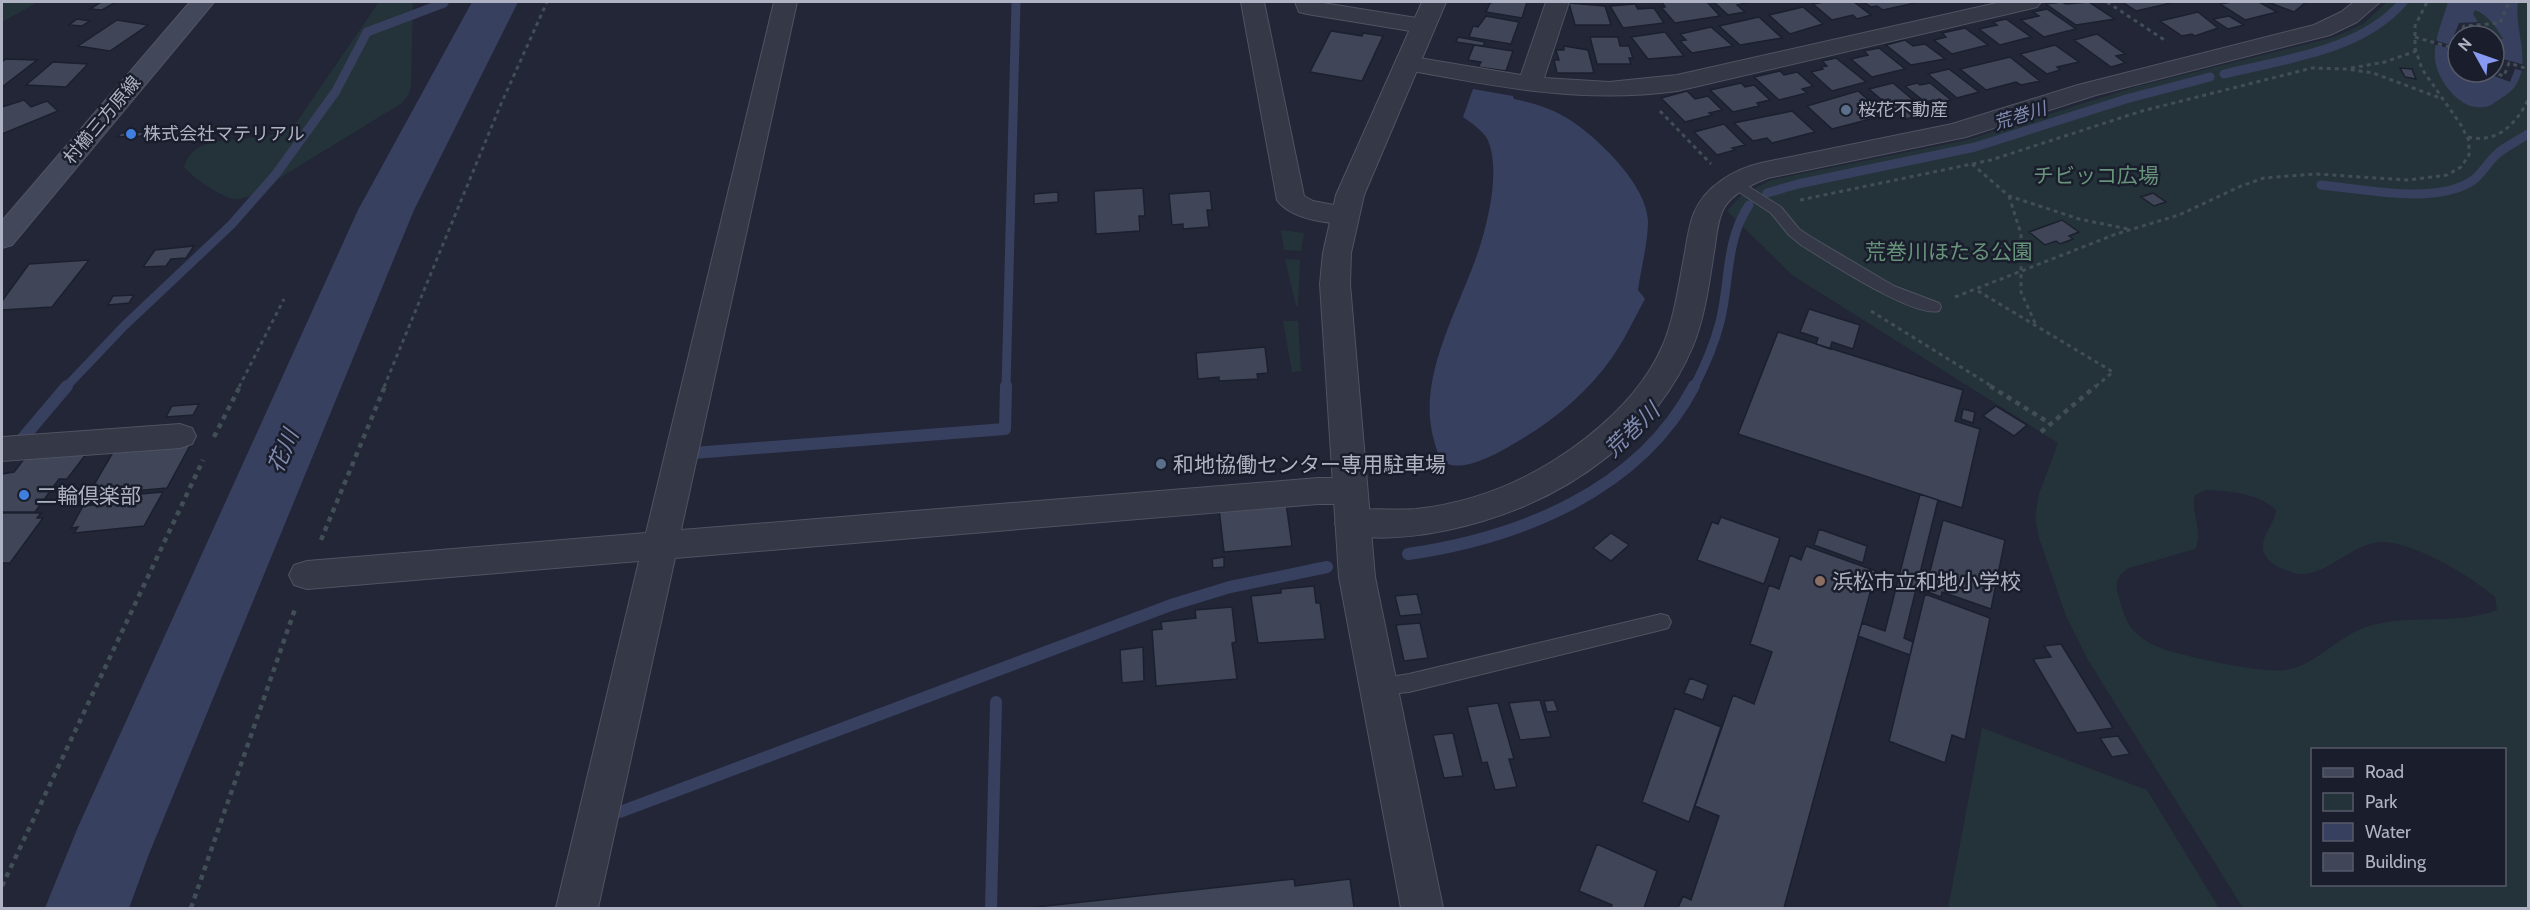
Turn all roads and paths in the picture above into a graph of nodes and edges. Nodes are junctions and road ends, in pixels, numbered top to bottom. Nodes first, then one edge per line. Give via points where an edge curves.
1 (202, 2) edge
2 (547, 2) edge
3 (785, 2) edge
4 (1252, 2) edge
5 (1306, 2) edge
6 (1557, 2) edge
7 (2029, 2) edge
8 (2107, 2) edge
9 (2368, 2) edge
10 (2427, 2) edge
11 (2509, 2) edge
12 (1428, 14) edge
13 (2488, 24) edge
14 (2415, 37) junction
15 (2446, 46) edge
16 (2416, 51) junction
17 (2196, 61) junction
18 (1407, 63) junction
19 (2347, 69) junction
20 (2529, 69) edge
21 (2506, 71) edge
22 (2228, 83) dead end
23 (1530, 84) junction
24 (2233, 87) junction
25 (1638, 89) junction
26 (2440, 98) junction
27 (2529, 100) edge
28 (2468, 137) junction
29 (1972, 164) junction
30 (1724, 175) junction
31 (2009, 196) junction
32 (1794, 201) dead end
33 (1344, 215) junction
34 (2129, 230) junction
35 (2, 239) edge
36 (2020, 272) junction
37 (1977, 291) junction
38 (284, 299) dead end
39 (1861, 306) dead end
40 (1933, 307) joint
41 (2038, 328) junction
42 (2051, 424) junction
43 (2041, 432) dead end
44 (199, 444) junction
45 (2, 449) edge
46 (1351, 507) junction
47 (660, 546) junction
48 (307, 575) junction
49 (1661, 622) dead end
50 (1378, 686) junction
51 (2, 886) edge
52 (191, 909) edge
53 (577, 909) edge
54 (1422, 909) edge

1 - 35 main road, 村櫛三方原線
2 - 48 path via 501,104
3 - 47 street
4 - 33 street via 1291,200 1305,209
5 - 12 street via 1307,7
6 - 23 street
7 - 25 street
8 - 17 path
9 - 17 street via 2322,30
10 - 14 path via 2419,15
11 - 13 path via 2500,23
12 - 18 street
14 - 15 path
14 - 16 path
16 - 19 path
16 - 26 path
17 - 30 street via 1957,131
18 - 23 street
18 - 33 street
19 - 24 path via 2312,68
19 - 26 path via 2394,79
20 - 21 path via 2509,63
22 - 24 path
23 - 25 street via 1578,90
24 - 29 path via 2151,108
25 - 30 path
26 - 28 path
27 - 28 path via 2519,118 2506,128 2486,140
28 - 34 path via 2470,155 2462,166 2439,176 2407,181 2312,174 2262,178 2241,184 2174,218
29 - 31 path
29 - 32 path
30 - 40 lane via 1776,210 1806,241 1888,290
30 - 46 street via 1708,212 1678,345 1645,399 1610,435 1577,462 1533,489 1481,509 1423,521
31 - 34 path via 2071,217
31 - 36 path via 2021,226
33 - 46 street via 1335,284
34 - 36 path
36 - 37 path
36 - 41 path via 2022,298
37 - 40 path
37 - 41 path
38 - 44 path
39 - 42 path
41 - 42 path via 2113,372
42 - 43 path
44 - 45 street
44 - 51 path
46 - 47 street via 1306,492
46 - 50 street via 1357,577
47 - 48 street
47 - 53 street
48 - 52 path
49 - 50 lane via 1409,683
50 - 54 street

